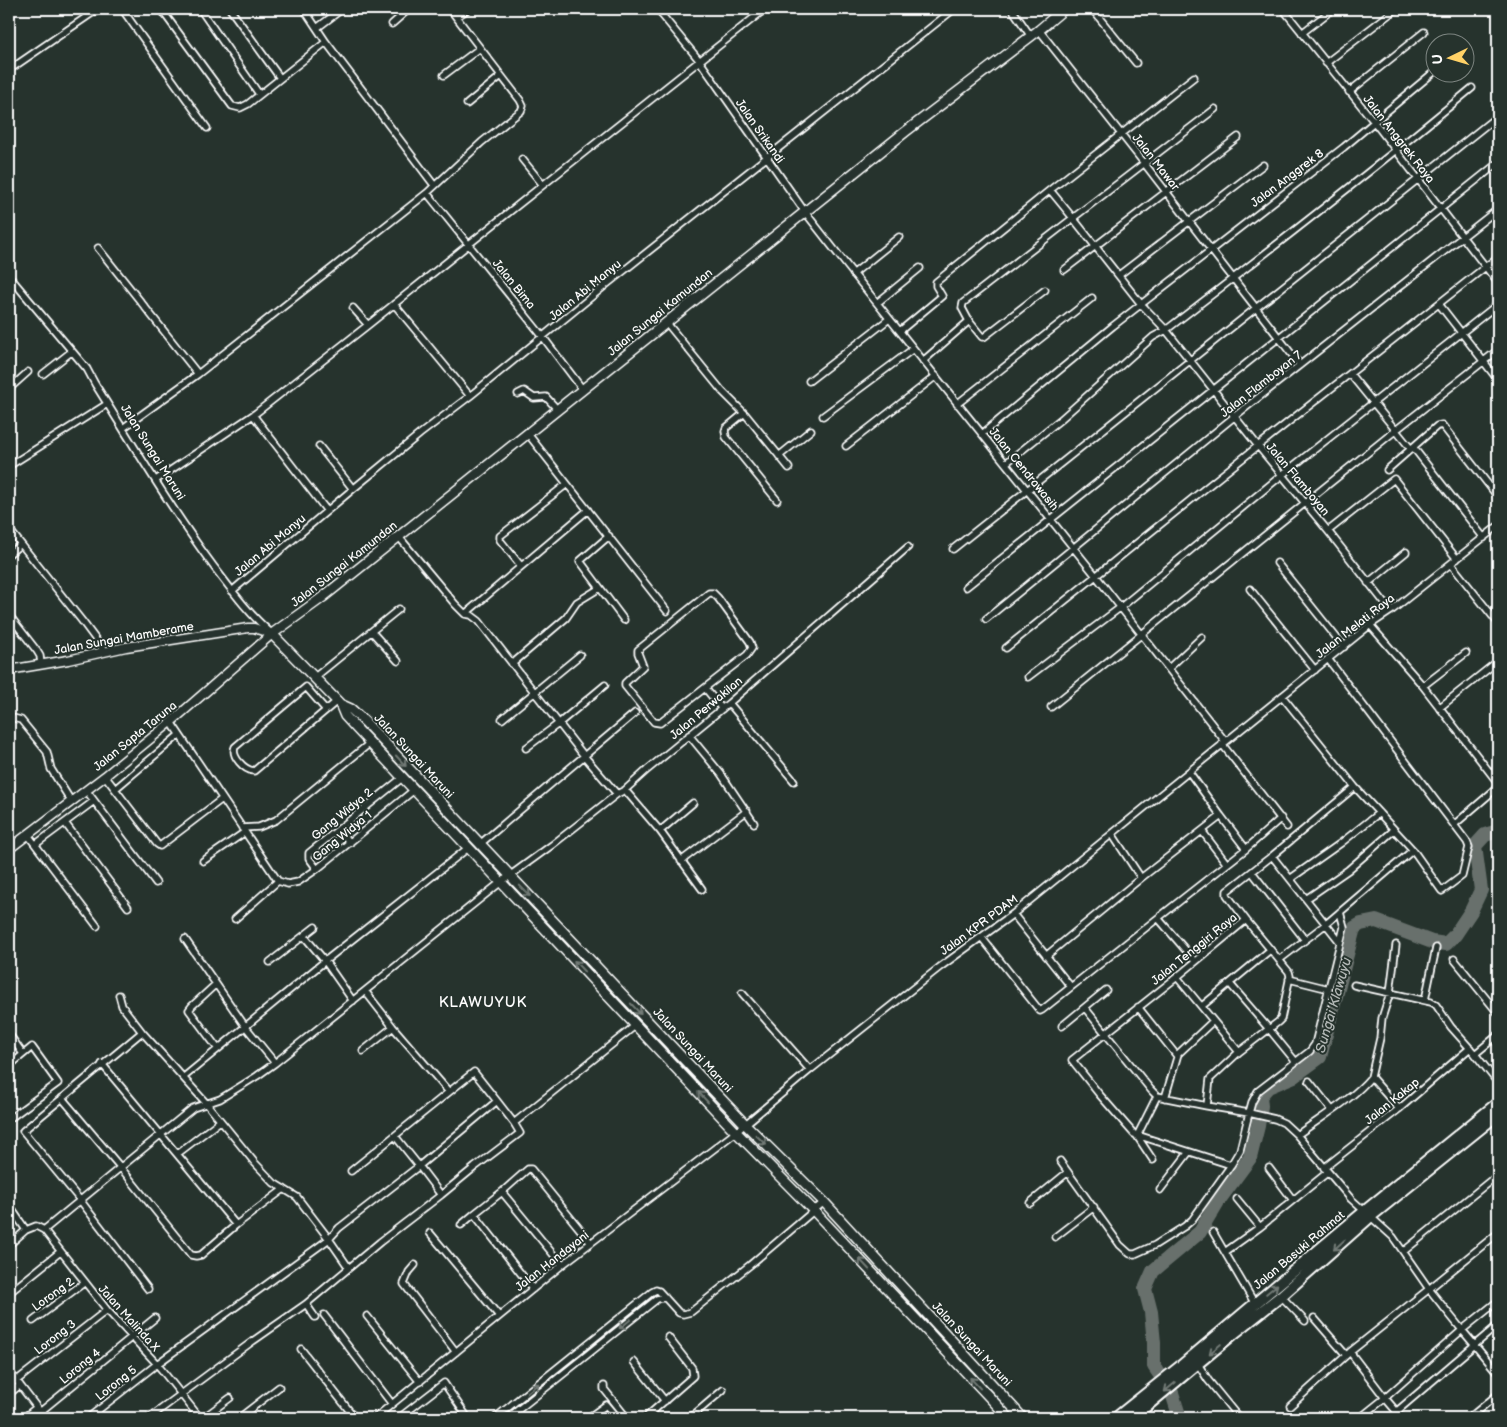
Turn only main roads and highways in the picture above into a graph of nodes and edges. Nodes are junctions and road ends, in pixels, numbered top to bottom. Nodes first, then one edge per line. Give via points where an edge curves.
1 (1064, 9) edge
2 (272, 634) joint
3 (339, 703) junction
4 (1498, 1103) edge
5 (1498, 1114) edge
6 (1465, 1135) junction
7 (1368, 1213) junction
8 (1230, 1331) junction
9 (1184, 1369) junction
10 (1151, 1397) junction
11 (1008, 1418) edge
12 (1023, 1418) edge
13 (1116, 1418) edge
14 (1132, 1418) edge

1 - 2 main road, Jalan Sungai Kamundan via 323,597
2 - 3 main road, Jalan Sungai Maruni
11 -> 3 main road, Jalan Sungai Maruni via 402,778 345,716
3 -> 12 main road, Jalan Sungai Maruni via 365,722 745,1124 824,1202
4 - 6 highway, Jalan Basuki Rahmat
5 - 6 highway, Jalan Basuki Rahmat
6 - 7 highway, Jalan Basuki Rahmat
8 -> 7 highway, Jalan Basuki Rahmat via 1254,1304
7 -> 8 highway, Jalan Basuki Rahmat via 1282,1296
8 - 9 highway, Jalan Basuki Rahmat
8 -> 9 highway, Jalan Basuki Rahmat via 1198,1364
9 - 10 highway, Jalan Basuki Rahmat
10 - 13 highway, Jalan Basuki Rahmat
10 - 14 highway, Jalan Basuki Rahmat

